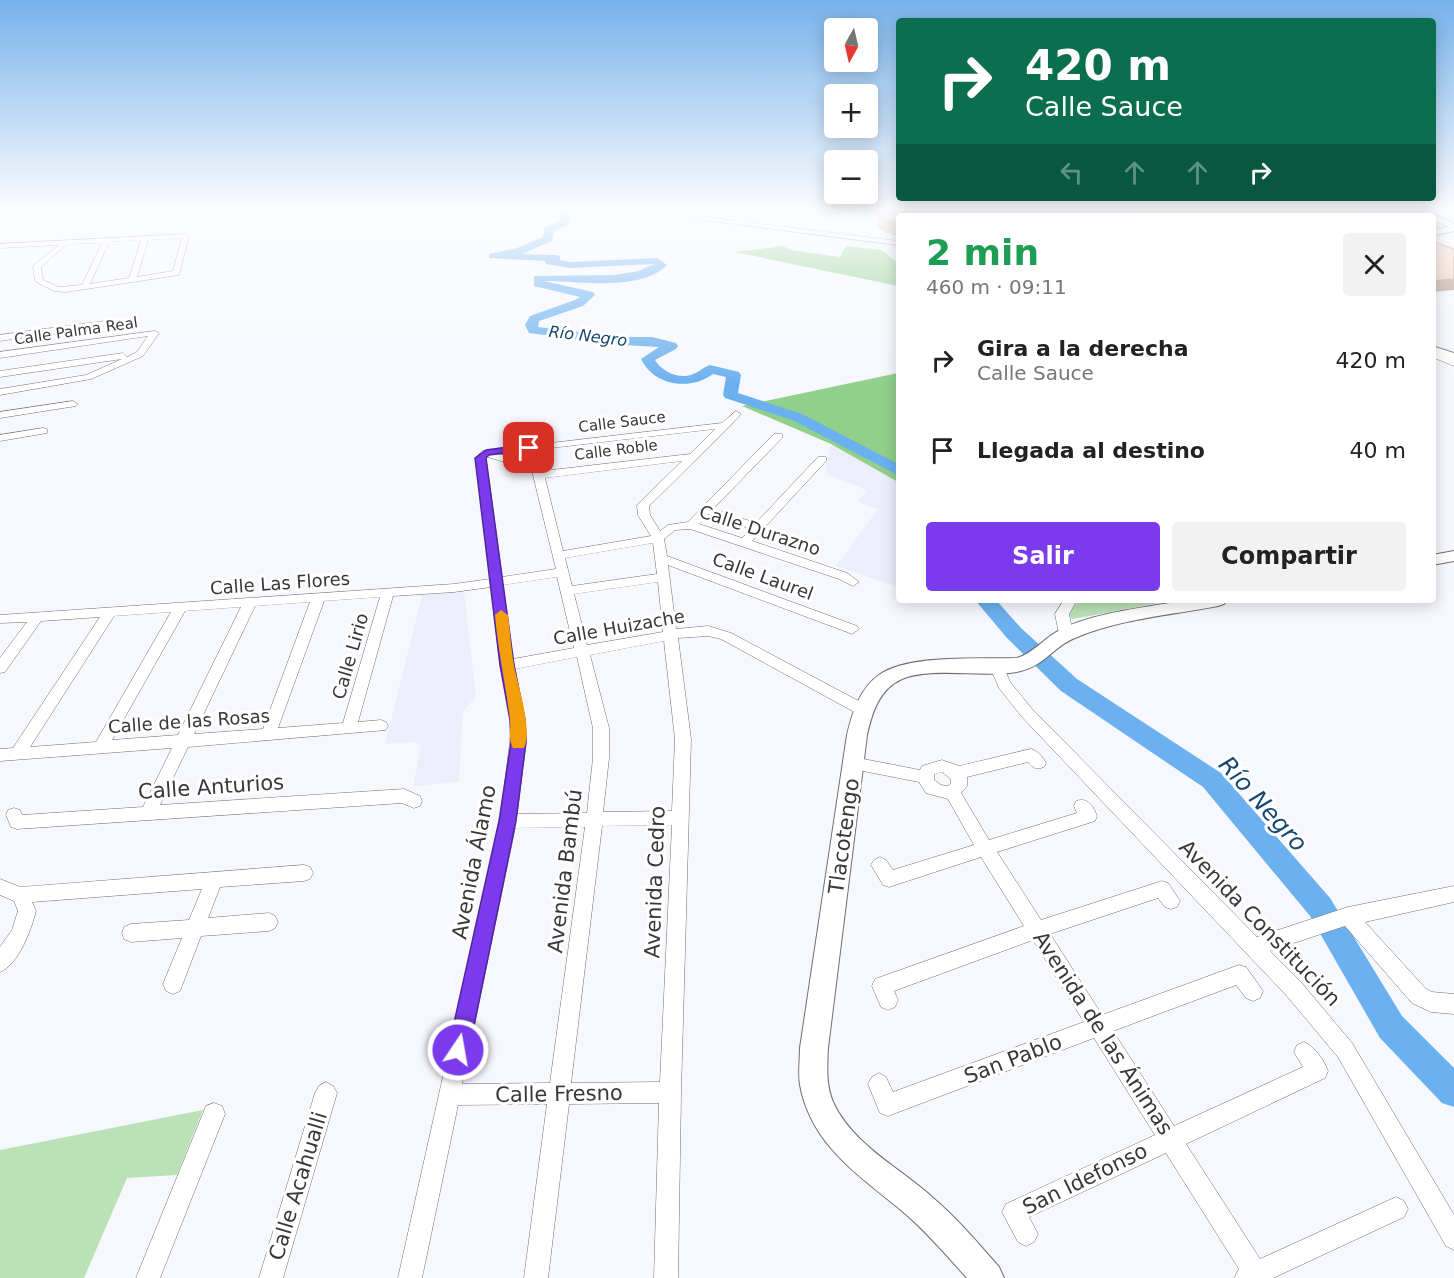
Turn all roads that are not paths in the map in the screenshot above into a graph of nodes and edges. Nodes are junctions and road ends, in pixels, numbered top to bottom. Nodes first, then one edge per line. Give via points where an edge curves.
1 (36, 267) edge
2 (95, 267) edge
3 (136, 267) edge
4 (178, 267) edge
5 (132, 280) junction
6 (85, 287) junction
7 (105, 323) dead end
8 (0, 338) edge
9 (1436, 353) edge
10 (140, 354) junction
11 (1436, 354) edge
12 (0, 355) edge
13 (1454, 358) edge
14 (1454, 363) edge
15 (0, 374) edge
16 (0, 392) edge
17 (73, 404) dead end
18 (736, 414) dead end
19 (0, 415) edge
20 (726, 425) junction
21 (42, 431) dead end
22 (778, 436) dead end
23 (0, 438) edge
24 (486, 453) junction
25 (695, 456) junction
26 (822, 459) dead end
27 (540, 475) junction
28 (706, 510) junction
29 (691, 525) junction
30 (758, 527) junction
31 (658, 538) junction
32 (744, 543) junction
33 (1454, 556) edge
34 (661, 558) junction
35 (1436, 559) edge
36 (560, 564) junction
37 (663, 577) junction
38 (853, 582) dead end
39 (497, 583) junction
40 (567, 591) junction
41 (387, 594) junction
42 (318, 599) junction
43 (1069, 603) edge
44 (1201, 603) edge
45 (249, 604) junction
46 (180, 608) junction
47 (110, 612) junction
48 (37, 617) junction
49 (0, 619) edge
50 (852, 629) dead end
51 (1066, 634) junction
52 (669, 635) junction
53 (7, 649) edge
54 (584, 651) junction
55 (507, 665) junction
56 (997, 667) junction
57 (0, 668) edge
58 (863, 710) junction
59 (381, 726) dead end
60 (349, 729) junction
61 (268, 735) junction
62 (181, 741) junction
63 (100, 748) junction
64 (17, 754) junction
65 (0, 755) edge
66 (853, 763) junction
67 (1038, 764) dead end
68 (925, 777) junction
69 (954, 782) junction
70 (414, 801) dead end
71 (1082, 806) dead end
72 (148, 813) junction
73 (14, 815) dead end
74 (680, 818) junction
75 (594, 820) junction
76 (508, 821) junction
77 (986, 850) junction
78 (880, 865) dead end
79 (304, 873) dead end
80 (214, 880) junction
81 (0, 887) edge
82 (1454, 894) edge
83 (20, 895) junction
84 (1171, 901) dead end
85 (1345, 917) junction
86 (269, 922) dead end
87 (195, 928) junction
88 (1037, 930) junction
89 (131, 933) dead end
90 (1254, 947) junction
91 (0, 963) edge
92 (173, 984) dead end
93 (1253, 991) dead end
94 (888, 1000) dead end
95 (1454, 1004) edge
96 (1097, 1027) junction
97 (1304, 1052) dead end
98 (879, 1084) dead end
99 (670, 1092) junction
100 (326, 1093) dead end
101 (560, 1093) junction
102 (448, 1095) junction
103 (214, 1114) dead end
104 (1170, 1139) junction
105 (1396, 1209) dead end
106 (1026, 1234) dead end
107 (1454, 1238) edge
108 (1251, 1275) edge
109 (148, 1278) edge
110 (271, 1278) edge
111 (410, 1278) edge
112 (536, 1278) edge
113 (666, 1278) edge
114 (988, 1278) edge

1 - 6 street via 39,281 57,289
2 - 6 street
3 - 5 street
4 - 5 street via 176,273
5 - 6 street
7 - 8 street
9 - 13 main road
10 - 12 street, Calle Palma Real via 156,333
10 - 15 street
10 - 16 street via 74,381
11 - 14 street
17 - 19 street
18 - 20 street
20 - 24 street, Calle Sauce
20 - 25 street
21 - 23 street
22 - 28 street
24 - 27 street via 537,469
24 - 39 street, Avenida Álamo via 481,458
25 - 27 street, Calle Roble
25 - 31 street, Avenida Cedro via 643,505 644,515
26 - 30 street
27 - 36 street, Avenida Bambú
28 - 29 street
28 - 30 street
29 - 31 street, Calle Durazno via 672,527
29 - 32 street, Calle Durazno
30 - 32 street
31 - 34 street, Avenida Cedro
31 - 36 street, Calle Durazno
32 - 38 street, Calle Durazno
33 - 35 street
34 - 37 street, Avenida Cedro
34 - 50 street, Calle Laurel
36 - 39 street, Calle Las Flores
36 - 40 street, Avenida Bambú
37 - 40 street
37 - 52 street, Avenida Cedro
39 - 41 street, Calle Las Flores
39 - 55 street, Avenida Álamo
40 - 54 street, Avenida Bambú
41 - 42 street, Calle Las Flores
41 - 60 street, Calle Lirio
42 - 45 street, Calle Las Flores
42 - 61 street
43 - 51 street via 1062,614
44 - 51 street, Tlacotengo via 1102,621
45 - 46 street, Calle Las Flores
45 - 62 street
46 - 47 street, Calle Las Flores
46 - 63 street
47 - 48 street, Calle Las Flores
47 - 64 street
48 - 49 street, Calle Las Flores
48 - 53 street
51 - 56 street, Tlacotengo via 1040,655 1018,665
52 - 54 street, Calle Huizache
52 - 58 street, Calle Huizache via 708,631 726,636
52 - 74 street, Avenida Cedro via 683,739
53 - 57 street
54 - 55 street, Calle Huizache
54 - 75 street, Avenida Bambú via 601,728
55 - 76 street, Avenida Álamo via 518,720
56 - 58 street, Tlacotengo via 915,669 897,674 876,689
56 - 90 street, Avenida Constitución via 1004,684 1027,713
58 - 66 street, Tlacotengo
59 - 60 street, Calle de las Rosas
60 - 61 street, Calle de las Rosas
61 - 62 street, Calle de las Rosas
62 - 63 street, Calle de las Rosas
62 - 72 street
63 - 64 street, Calle de las Rosas
64 - 65 street, Calle de las Rosas
66 - 68 street
66 - 114 street, Tlacotengo via 814,1048 813,1084 832,1131 947,1232
67 - 69 street via 1031,755
68 - 69 street via 934,790
68 - 69 street via 928,770 947,767
69 - 77 street, Avenida de las Ánimas
70 - 72 street, Calle Anturios via 404,796
71 - 77 street via 1089,816
72 - 73 street, Calle Anturios via 17,822
74 - 75 street
74 - 99 street, Avenida Cedro
75 - 76 street
75 - 101 street, Avenida Bambú
76 - 102 street, Avenida Álamo
77 - 78 street via 889,879
77 - 88 street, Avenida de las Ánimas
79 - 80 street
80 - 83 street
80 - 87 street
81 - 83 street
82 - 85 street
83 - 91 street via 27,911 20,934
84 - 88 street via 1162,889
85 - 90 street
85 - 95 street via 1419,996 1431,1002
86 - 87 street
87 - 89 street
87 - 92 street
88 - 94 street via 882,986
88 - 96 street, Avenida de las Ánimas
90 - 107 street, Avenida Constitución via 1345,1050
93 - 96 street, San Pablo via 1239,974
96 - 98 street, San Pablo via 888,1105
96 - 104 street, Avenida de las Ánimas
97 - 104 street, San Idefonso via 1318,1071
99 - 101 street, Calle Fresno
99 - 113 street, Avenida Cedro
100 - 110 street, Calle Acahualli
101 - 102 street, Calle Fresno
101 - 112 street, Avenida Bambú
102 - 111 street, Avenida Álamo
103 - 109 street
104 - 106 street, San Idefonso via 1014,1212
104 - 108 street, Avenida de las Ánimas
105 - 108 street

